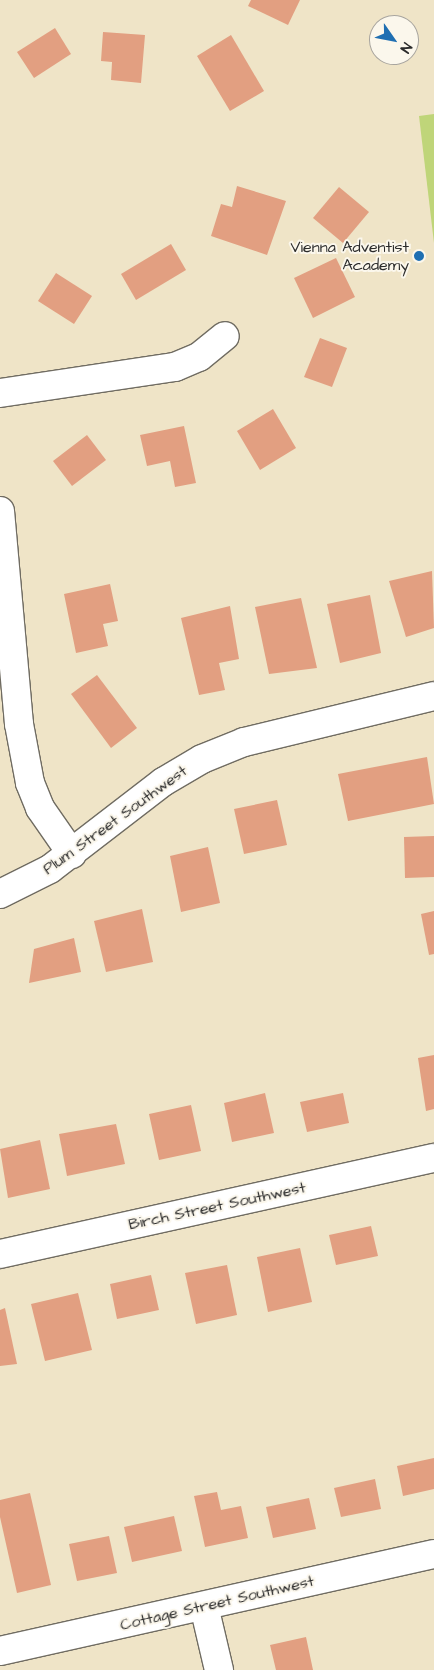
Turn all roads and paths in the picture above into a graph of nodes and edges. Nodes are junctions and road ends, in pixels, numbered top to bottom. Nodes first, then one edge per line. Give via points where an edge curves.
1 (225, 336) dead end
2 (0, 393) edge
3 (0, 511) edge
4 (434, 696) edge
5 (72, 854) junction
6 (0, 894) edge
7 (434, 1158) edge
8 (0, 1254) edge
9 (434, 1554) edge
10 (204, 1606) junction
11 (0, 1651) edge
12 (219, 1670) edge

1 - 2 street via 199,357 175,367
3 - 5 street via 19,724 30,783 40,808
4 - 5 street, Plum Street Southwest via 260,738 202,759 163,782
5 - 6 street, Plum Street Southwest
7 - 8 street, Birch Street Southwest
9 - 10 street, Cottage Street Southwest
10 - 11 street, Cottage Street Southwest
10 - 12 street

